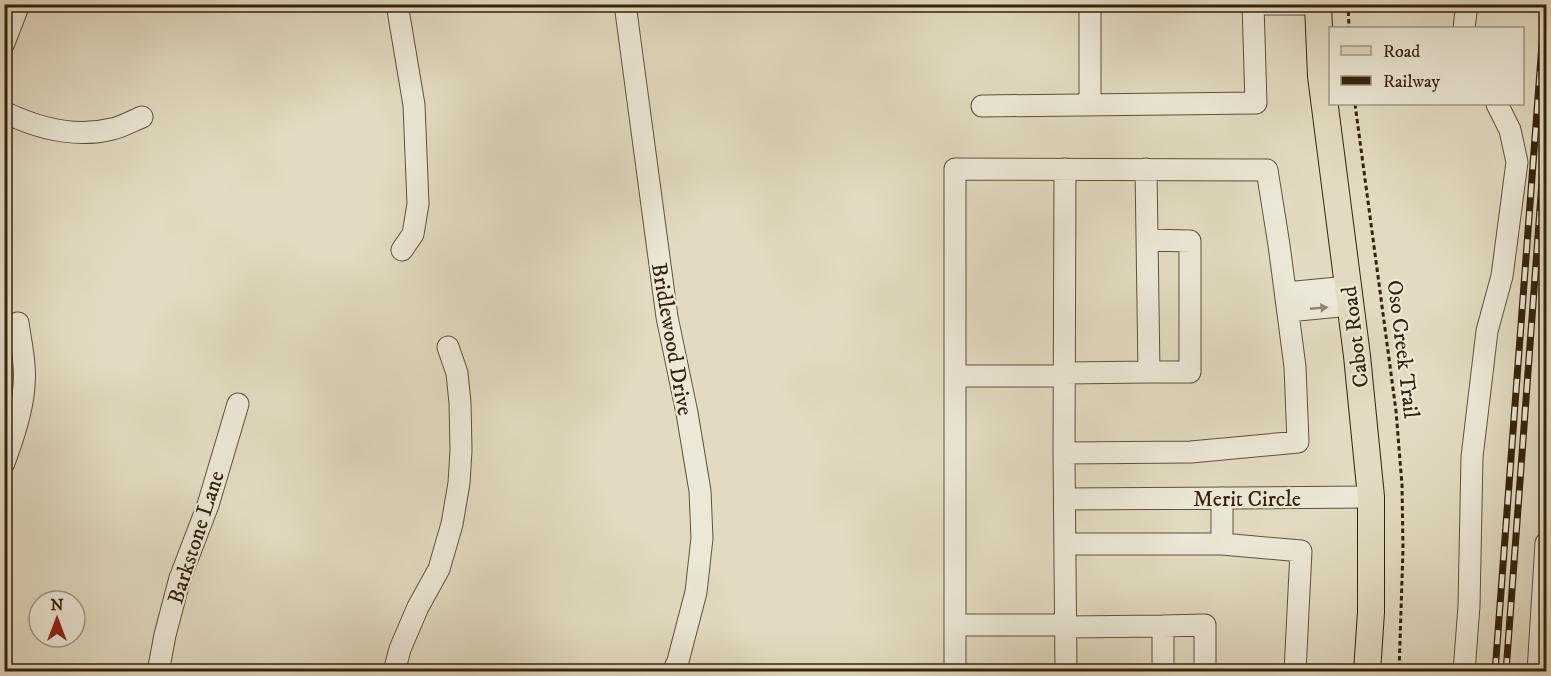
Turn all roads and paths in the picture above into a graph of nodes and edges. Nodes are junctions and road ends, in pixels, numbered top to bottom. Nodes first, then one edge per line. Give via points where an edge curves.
1 (20, 4) edge
2 (397, 4) edge
3 (625, 4) edge
4 (1090, 4) edge
5 (1253, 4) edge
6 (1264, 4) edge
7 (1310, 4) edge
8 (1318, 4) edge
9 (1348, 4) edge
10 (1467, 4) edge
11 (1349, 27) edge
12 (1464, 27) edge
13 (4, 43) edge
14 (1090, 105) junction
15 (1355, 105) edge
16 (1498, 105) edge
17 (982, 106) dead end
18 (4, 112) edge
19 (142, 117) dead end
20 (1065, 169) junction
21 (1146, 169) junction
22 (1147, 240) junction
23 (402, 250) dead end
24 (1349, 296) junction
25 (1287, 302) junction
26 (18, 323) dead end
27 (448, 347) dead end
28 (1149, 372) junction
29 (1065, 374) junction
30 (955, 376) junction
31 (238, 404) dead end
32 (1064, 453) junction
33 (4, 463) edge
34 (1371, 497) junction
35 (1222, 498) junction
36 (1065, 499) junction
37 (1546, 543) edge
38 (1065, 544) junction
39 (1222, 544) junction
40 (955, 625) junction
41 (1066, 626) junction
42 (1163, 626) junction
43 (158, 672) edge
44 (394, 672) edge
45 (673, 672) edge
46 (955, 672) edge
47 (1066, 672) edge
48 (1163, 672) edge
49 (1205, 672) edge
50 (1295, 672) edge
51 (1367, 672) edge
52 (1399, 672) edge
53 (1464, 672) edge
54 (1538, 672) edge

1 - 13 street
2 - 23 street via 414,105 418,204 413,234
3 - 45 street, Bridlewood Drive via 667,317 700,491 702,538 696,592
4 - 14 street
5 - 14 street via 1256,103
6 - 7 street
8 - 24 main road, Cabot Road via 1321,76
9 - 11 path
10 - 12 street
14 - 17 street
15 - 52 path, Oso Creek Trail via 1396,411 1402,485
16 - 53 street via 1510,130 1517,162 1502,276 1487,331 1473,447
18 - 19 street via 53,129 83,134 113,129
20 - 21 street
20 - 29 street
20 - 30 street via 955,169
21 - 22 street
21 - 25 street via 1267,170
22 - 28 street
22 - 28 street via 1190,241 1190,372
24 - 25 street
24 - 34 main road, Cabot Road
25 - 32 street via 1298,442 1191,452
26 - 33 street via 24,379 14,436
27 - 44 street via 457,373 460,403 459,483 439,569 418,607
28 - 29 street
29 - 30 street
29 - 32 street
30 - 40 street
31 - 43 street, Barkstone Lane via 208,505 180,578
32 - 36 street
34 - 35 street, Merit Circle
34 - 51 main road, Cabot Road
35 - 36 street, Merit Circle
35 - 39 street
36 - 38 street
37 - 54 street
38 - 39 street
38 - 41 street
39 - 50 street via 1301,551
40 - 41 street
40 - 46 street
41 - 42 street
41 - 47 street
42 - 48 street
42 - 49 street via 1205,625

